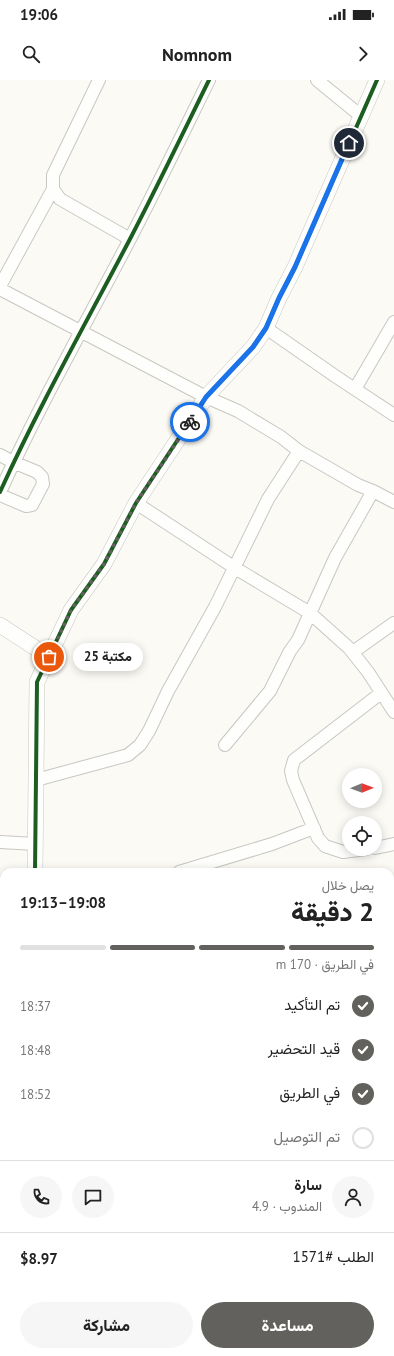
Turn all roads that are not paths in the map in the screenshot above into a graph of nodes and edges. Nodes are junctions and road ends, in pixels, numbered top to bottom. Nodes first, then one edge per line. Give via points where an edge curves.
1 (99, 80) edge
2 (209, 80) edge
3 (317, 80) edge
4 (377, 80) edge
5 (361, 116) junction
6 (53, 189) junction
7 (130, 239) junction
8 (0, 288) edge
9 (394, 322) edge
10 (266, 328) junction
11 (80, 332) junction
12 (355, 389) junction
13 (206, 397) junction
14 (394, 415) edge
15 (299, 451) junction
16 (0, 454) edge
17 (13, 462) junction
18 (373, 491) junction
19 (0, 493) edge
20 (394, 502) edge
21 (136, 503) junction
22 (235, 568) junction
23 (310, 613) junction
24 (394, 623) edge
25 (0, 625) edge
26 (353, 652) junction
27 (49, 657) junction
28 (381, 693) junction
29 (394, 712) edge
30 (225, 745) dead end
31 (36, 780) junction
32 (314, 828) junction
33 (0, 842) edge
34 (36, 844) junction
35 (394, 844) edge
36 (382, 847) edge
37 (342, 852) edge
38 (35, 868) edge
39 (192, 868) edge

1 - 6 street via 53,175
2 - 7 street
3 - 5 street
4 - 5 street
5 - 10 street
6 - 7 street via 60,199
6 - 8 street
7 - 11 street
8 - 11 street
9 - 12 street
10 - 12 street
10 - 13 street via 253,347
11 - 13 street
11 - 17 street
12 - 14 street
13 - 15 street via 238,411
13 - 21 street
15 - 18 street
15 - 22 street via 268,499
16 - 17 street
17 - 19 street
17 - 19 street via 38,472 43,484 32,505 26,506
18 - 20 street
18 - 23 street via 335,558
21 - 22 street
21 - 27 street via 104,564 71,610
22 - 23 street
22 - 31 street via 140,745 128,755
23 - 26 street
23 - 30 street via 270,690
24 - 26 street
25 - 27 street
26 - 28 street
27 - 31 street via 37,682
28 - 29 street
28 - 32 street via 294,760 291,771 293,780
31 - 34 street
32 - 37 street via 325,846
32 - 39 street via 272,844
33 - 34 street
34 - 38 street
35 - 36 street

